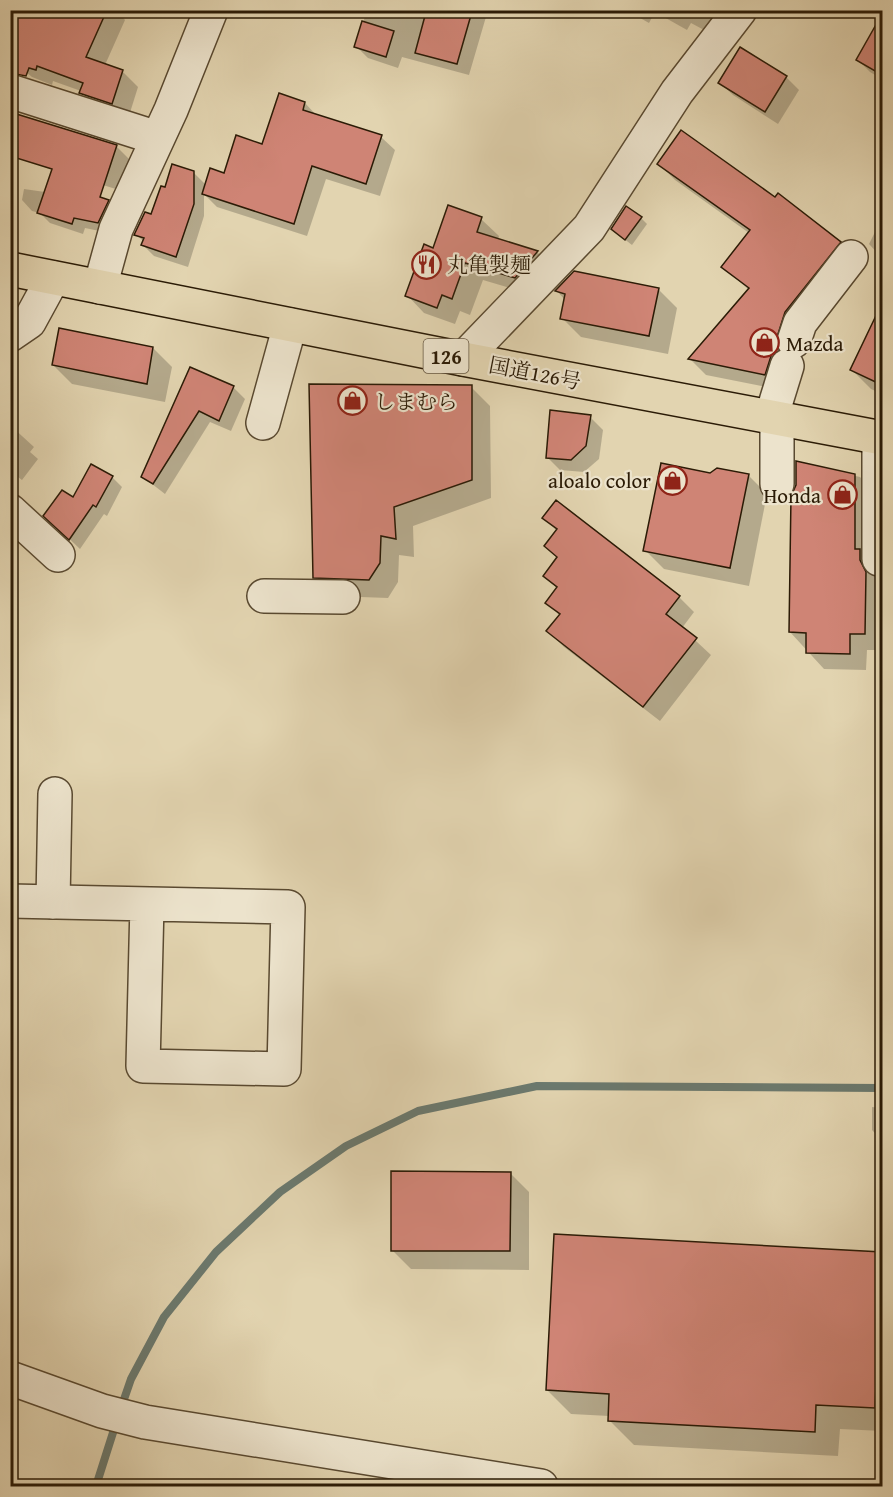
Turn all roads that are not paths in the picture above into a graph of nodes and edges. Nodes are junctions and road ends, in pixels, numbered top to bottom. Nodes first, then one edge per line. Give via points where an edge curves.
1 (211, 10) edge
2 (740, 10) edge
3 (10, 91) edge
4 (157, 138) junction
5 (851, 257) dead end
6 (10, 269) edge
7 (53, 278) junction
8 (100, 287) junction
9 (290, 325) junction
10 (10, 335) edge
11 (463, 359) junction
12 (774, 418) junction
13 (263, 423) dead end
14 (881, 438) edge
15 (777, 484) dead end
16 (10, 511) edge
17 (58, 555) dead end
18 (879, 559) dead end
19 (264, 596) dead end
20 (343, 597) dead end
21 (55, 794) dead end
22 (10, 901) edge
23 (54, 902) junction
24 (147, 904) junction
25 (10, 1378) edge
26 (541, 1486) edge

1 - 4 street
2 - 11 street via 677,92 589,228
3 - 4 street
4 - 8 street via 116,229
5 - 12 street via 800,323
6 - 7 highway, 国道126号 / 126
7 - 8 highway, 国道126号 / 126
7 - 10 street via 29,322
8 - 9 highway, 国道126号 / 126
9 - 11 highway, 国道126号 / 126
9 - 13 street
11 - 12 highway, 国道126号 / 126
12 - 14 highway, 国道126号 / 126
12 - 15 street
14 - 18 street
16 - 17 street
19 - 20 street
21 - 23 street
22 - 23 street
23 - 24 street
24 - 24 street via 288,908 284,1069 143,1066
25 - 26 street via 145,1422

